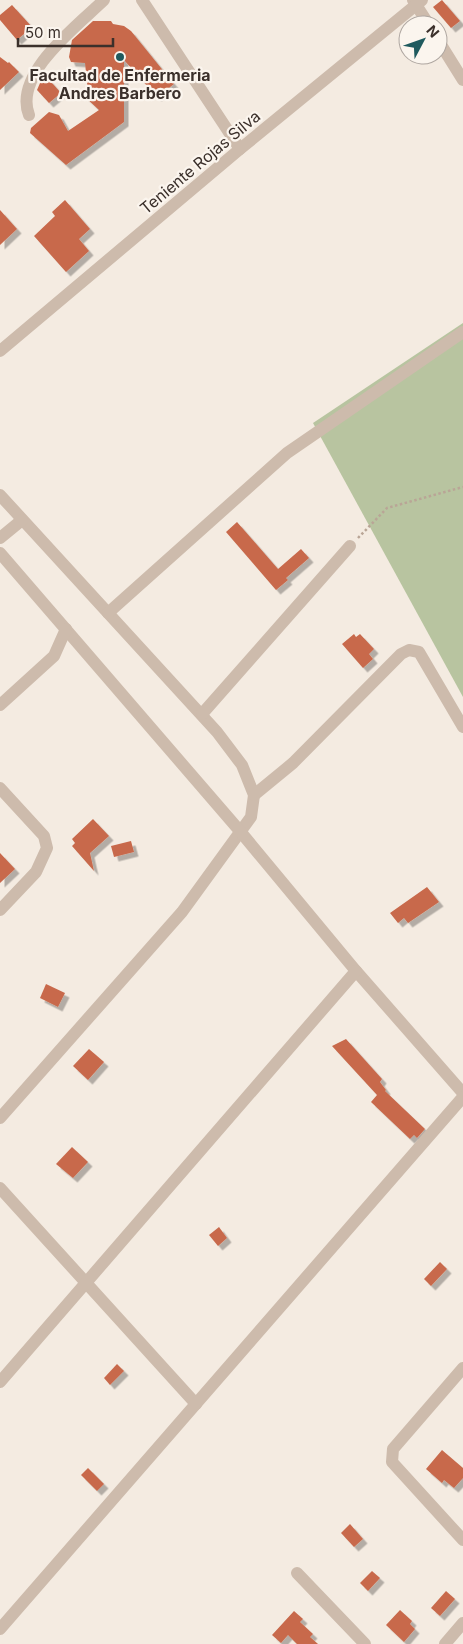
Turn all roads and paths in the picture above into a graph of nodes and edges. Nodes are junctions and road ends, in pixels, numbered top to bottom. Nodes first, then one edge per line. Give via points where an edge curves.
1 (104, 0) edge
2 (142, 0) edge
3 (417, 2) edge
4 (424, 15) edge
5 (448, 56) edge
6 (463, 80) edge
7 (29, 115) dead end
8 (240, 149) junction
9 (463, 332) edge
10 (0, 351) edge
11 (463, 487) edge
12 (0, 495) edge
13 (22, 520) junction
14 (0, 538) edge
15 (350, 546) joint
16 (0, 554) edge
17 (108, 613) junction
18 (66, 629) junction
19 (0, 704) edge
20 (202, 714) junction
21 (463, 727) edge
22 (0, 788) edge
23 (254, 796) junction
24 (239, 830) junction
25 (0, 910) edge
26 (356, 971) junction
27 (463, 1093) edge
28 (463, 1097) edge
29 (0, 1118) edge
30 (0, 1188) edge
31 (85, 1283) junction
32 (463, 1368) edge
33 (0, 1382) edge
34 (196, 1404) junction
35 (463, 1540) edge
36 (297, 1573) dead end
37 (463, 1623) edge
38 (0, 1629) edge
39 (365, 1644) edge
40 (445, 1644) edge

1 - 7 street via 41,65 26,94 25,105
2 - 8 street
3 - 4 street
3 - 8 street, Teniente Rojas Silva
5 - 6 street
8 - 10 street, Teniente Rojas Silva
9 - 17 street via 287,453
11 - 15 path via 387,508
12 - 13 street
13 - 14 street
13 - 17 street
15 - 20 street
16 - 18 street
17 - 20 street
18 - 19 street via 54,656
18 - 24 street
20 - 23 street via 242,765
21 - 23 street via 419,652 409,650 401,654 293,763
22 - 25 street via 44,836 47,848 36,872
23 - 24 street via 251,817
24 - 26 street
24 - 29 street via 182,912
26 - 27 street
26 - 31 street
28 - 34 street
30 - 31 street
31 - 33 street
31 - 34 street
32 - 35 street via 393,1449 392,1462
34 - 38 street
36 - 39 street
37 - 40 street

